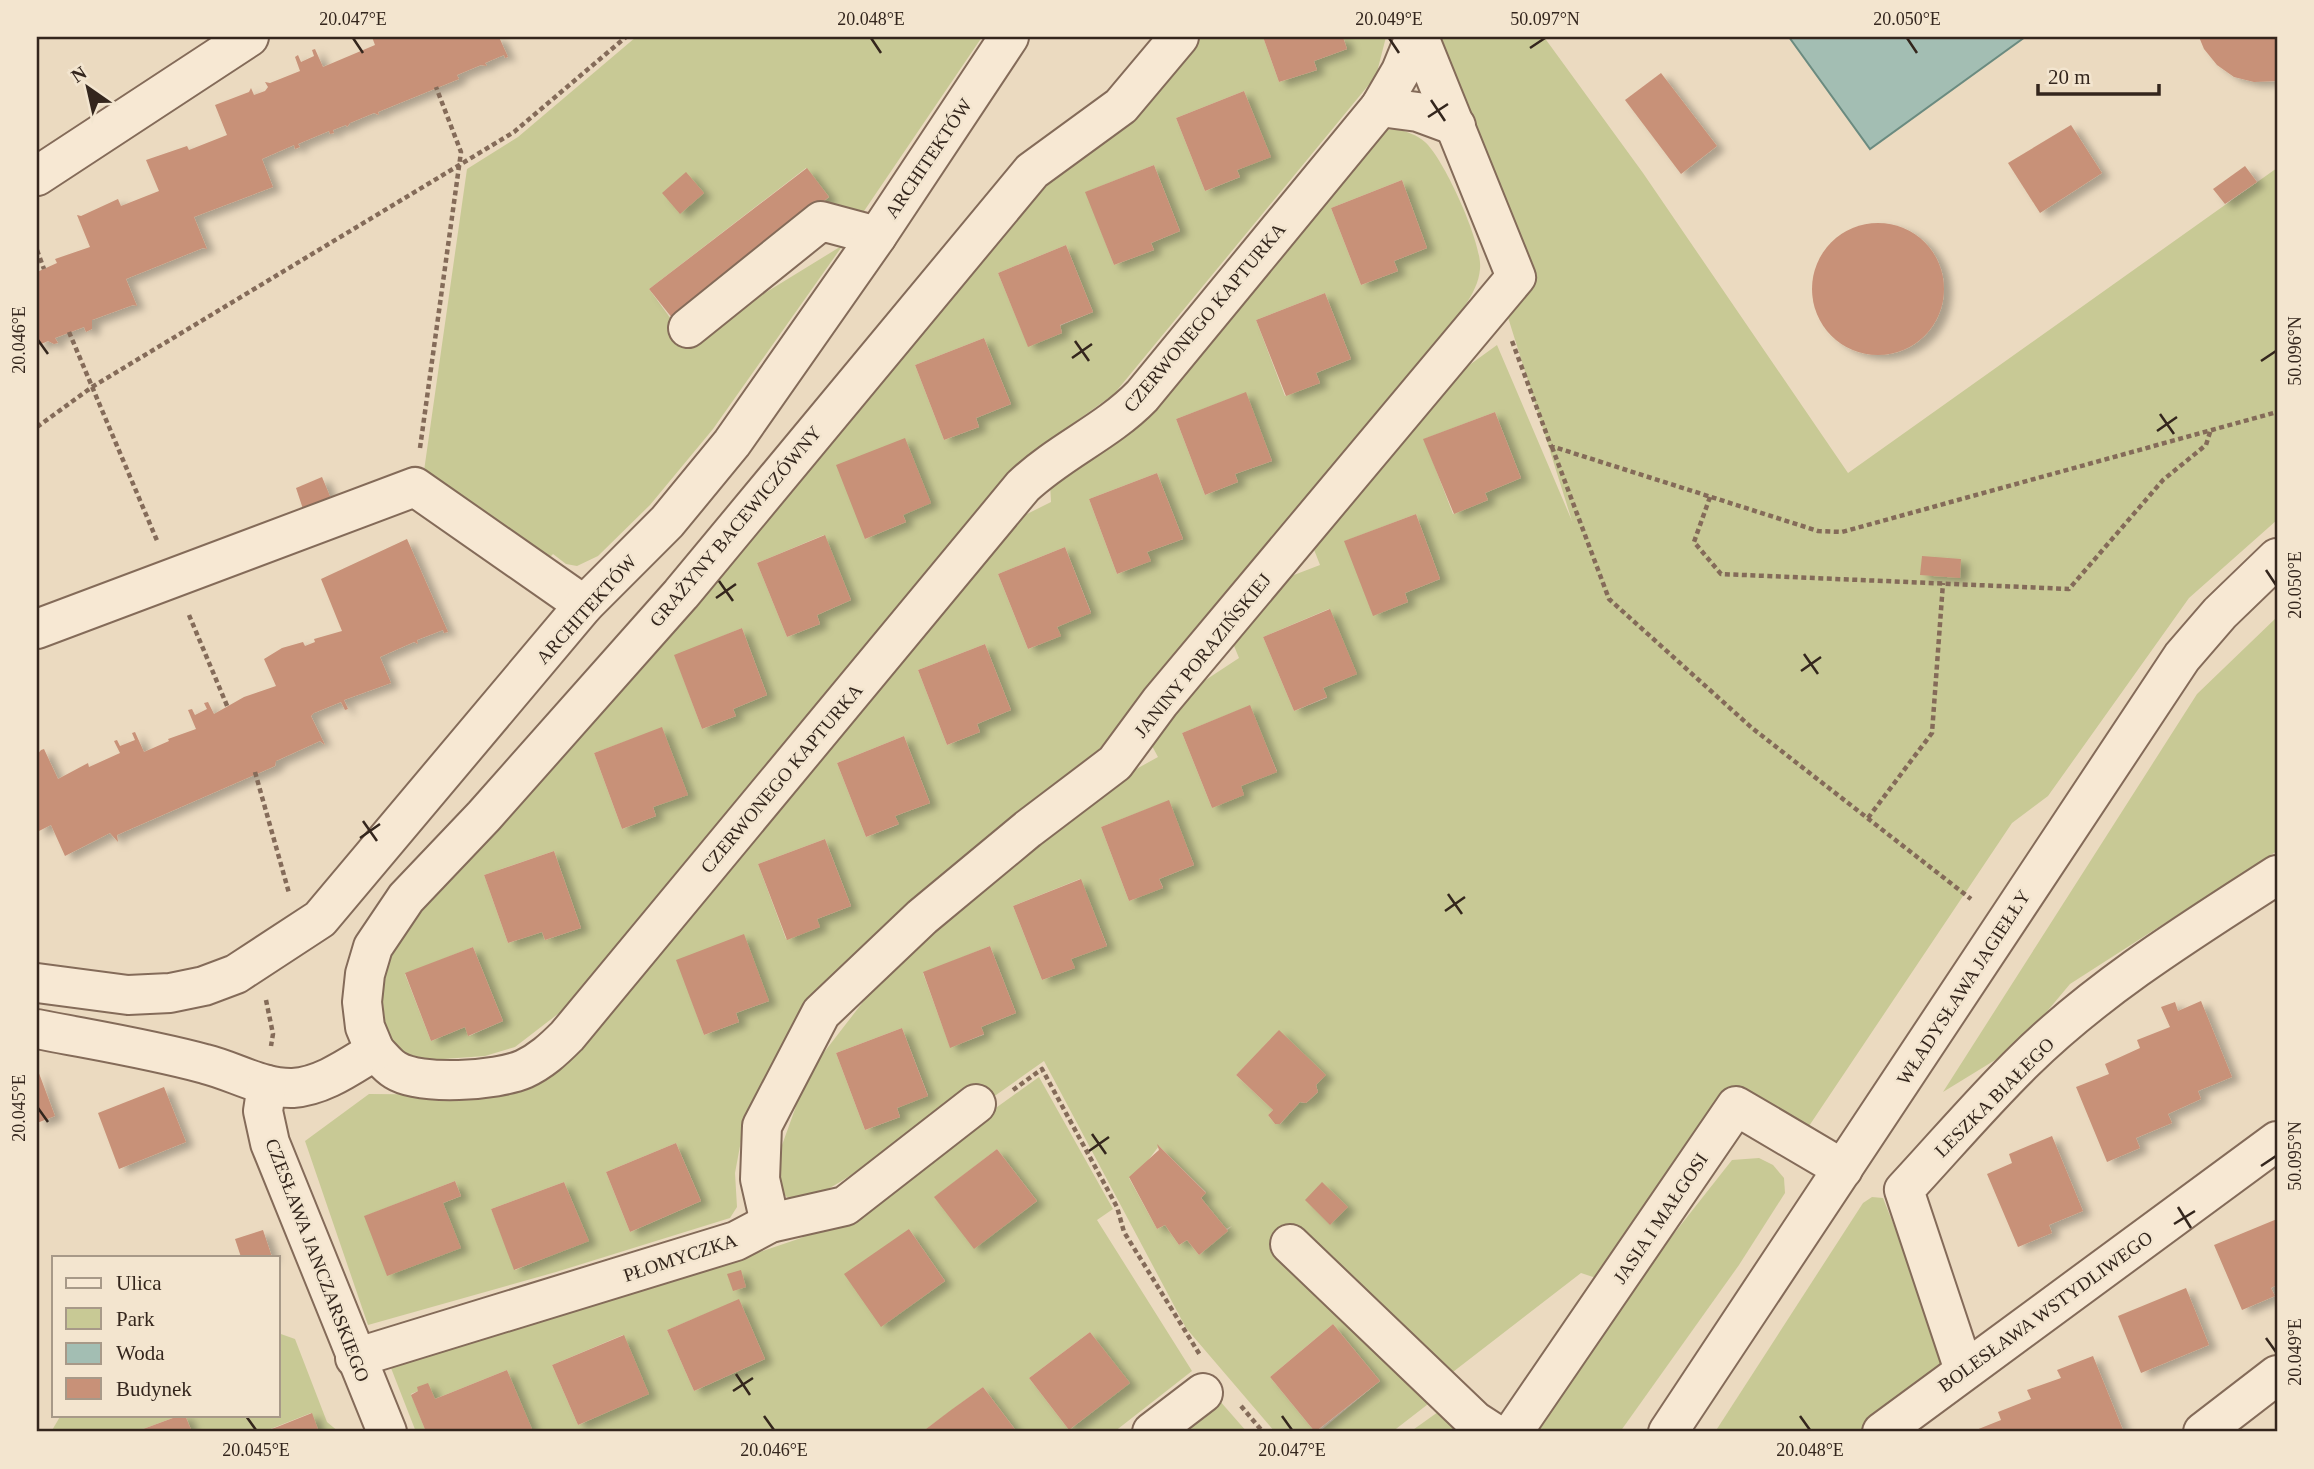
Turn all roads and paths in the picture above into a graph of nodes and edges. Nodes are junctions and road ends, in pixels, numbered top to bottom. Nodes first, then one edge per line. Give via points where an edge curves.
1 (249, 37) edge
2 (626, 37) edge
3 (1009, 37) edge
4 (1179, 37) edge
5 (1417, 37) edge
6 (436, 87) dead end
7 (1380, 107) junction
8 (1456, 126) junction
9 (460, 166) junction
10 (37, 176) edge
11 (877, 236) junction
12 (37, 250) edge
13 (44, 269) dead end
14 (1497, 300) junction
15 (688, 328) dead end
16 (68, 332) dead end
17 (92, 387) junction
18 (2277, 412) edge
19 (37, 428) edge
20 (2211, 428) junction
21 (1551, 446) junction
22 (415, 487) junction
23 (1710, 497) junction
24 (2277, 558) edge
25 (174, 579) junction
26 (1943, 583) junction
27 (584, 605) junction
28 (37, 629) edge
29 (228, 708) dead end
30 (256, 772) dead end
31 (1868, 818) junction
32 (278, 854) dead end
33 (2277, 875) edge
34 (1971, 899) dead end
35 (274, 952) junction
36 (37, 983) edge
37 (37, 1029) edge
38 (375, 1051) junction
39 (267, 1085) junction
40 (976, 1104) joint
41 (2277, 1141) edge
42 (1843, 1169) junction
43 (770, 1223) junction
44 (1290, 1244) dead end
45 (355, 1358) junction
46 (1964, 1370) junction
47 (2277, 1376) edge
48 (1204, 1377) joint
49 (387, 1432) edge
50 (1152, 1432) edge
51 (1492, 1432) edge
52 (1513, 1432) edge
53 (1668, 1432) edge
54 (1882, 1432) edge
55 (2203, 1432) edge

1 - 10 street
2 - 9 path via 513,132
3 - 11 street, ARCHITEKTÓW
4 - 38 street, GRAŻYNY BACEWICZÓWNY via 1121,106 1032,171 681,594 406,898 373,947 365,974 365,1027
5 - 7 street, CZERWONEGO KAPTURKA
5 - 8 street, JANINY PORAZIŃSKIEJ
6 - 9 path via 461,152
7 - 8 street via 1418,112
7 - 38 street, CZERWONEGO KAPTURKA via 1142,396 1124,414 1048,462 1023,486 545,1058 496,1077 425,1080 395,1071
8 - 14 street, JANINY PORAZIŃSKIEJ via 1516,277
9 - 17 path
9 - 22 path
11 - 15 street via 821,221
11 - 27 street, ARCHITEKTÓW via 732,443 667,522
12 - 13 path
14 - 21 path
14 - 43 street, JANINY PORAZIŃSKIEJ via 1160,702 1115,763 932,908 821,1013 762,1126 760,1179
16 - 17 path
17 - 19 path
17 - 25 path
18 - 20 path
20 - 23 path via 1842,532 1805,527
20 - 26 path via 2206,445 2163,481 2068,589
21 - 23 path
21 - 31 path via 1609,599 1752,728
22 - 25 street
22 - 27 street
23 - 26 path via 1694,542 1721,574
24 - 42 street, WŁADYSŁAWA JAGIEŁŁY via 2182,657
25 - 28 street
25 - 29 path
26 - 31 path via 1932,733
27 - 35 street, ARCHITEKTÓW via 320,919
30 - 32 path
31 - 34 path
33 - 46 street, LESZKA BIAŁEGO via 2174,942 2090,1005 2025,1060 1904,1190
35 - 36 street, ARCHITEKTÓW via 236,974 170,993 128,995
35 - 39 path via 266,999 273,1034
37 - 39 street via 220,1067
38 - 39 street via 325,1080 294,1088
39 - 45 street, CZESŁAWA JANCZARSKIEGO via 263,1111 270,1143
40 - 43 street, PŁOMYCZKA via 845,1206
40 - 48 path via 990,1107 1042,1069
41 - 46 street, BOLESŁAWA WSTYDLIWEGO
42 - 52 street, JASIA I MAŁGOSI via 1736,1106
42 - 53 street, WŁADYSŁAWA JAGIEŁŁY
43 - 45 street, PŁOMYCZKA via 736,1241
44 - 51 street via 1475,1421
45 - 49 street, CZESŁAWA JANCZARSKIEGO
46 - 54 street, BOLESŁAWA WSTYDLIWEGO
47 - 55 street
48 - 50 street

